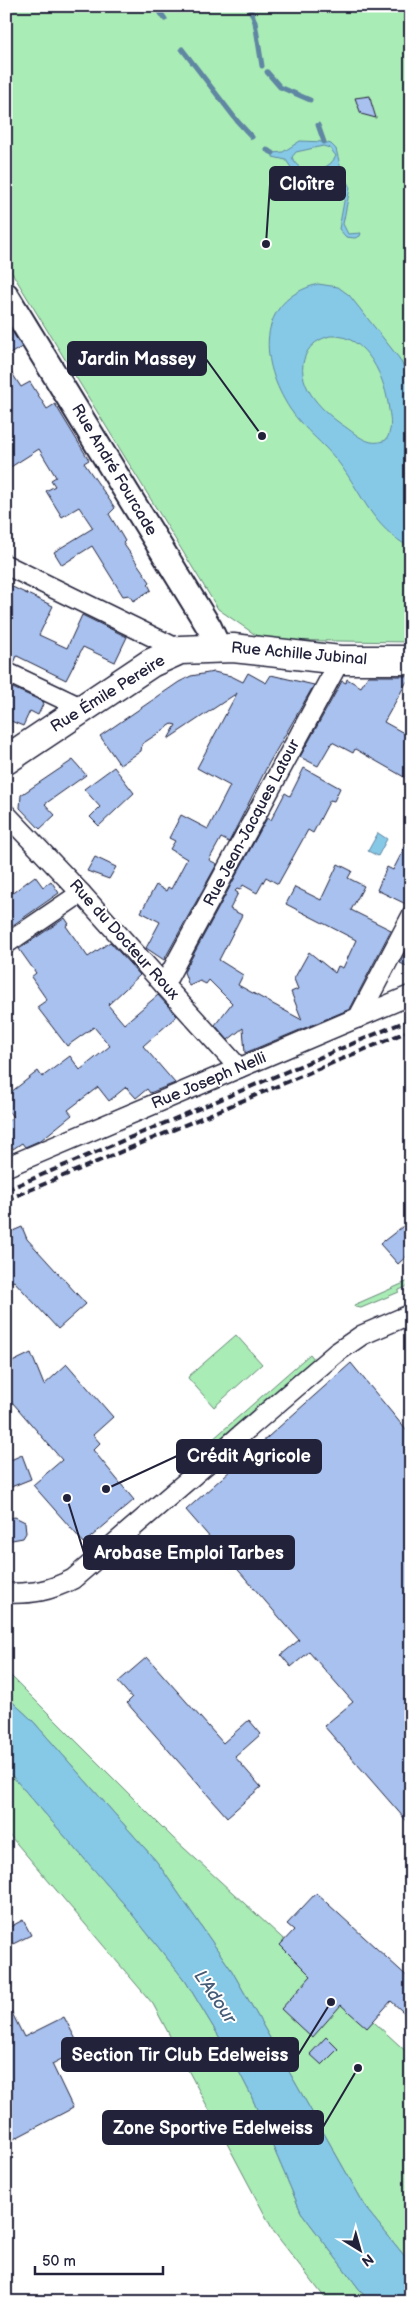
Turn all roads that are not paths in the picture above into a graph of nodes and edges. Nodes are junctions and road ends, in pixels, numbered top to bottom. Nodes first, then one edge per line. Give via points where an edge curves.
1 (6, 295) edge
2 (6, 565) edge
3 (218, 648) junction
4 (180, 650) junction
5 (340, 660) junction
6 (411, 660) edge
7 (6, 672) edge
8 (82, 708) junction
9 (6, 760) edge
10 (6, 814) edge
11 (81, 892) junction
12 (411, 917) edge
13 (6, 944) edge
14 (164, 985) junction
15 (411, 995) edge
16 (358, 1018) junction
17 (239, 1068) junction
18 (6, 1167) edge
19 (411, 1314) edge
20 (6, 1593) edge

1 - 3 street, Rue André Fourcade via 207,622
2 - 4 street
3 - 4 main road, Rue Émile Pereire
3 - 5 main road, Rue Achille Jubinal
4 - 8 main road, Rue Émile Pereire via 151,663
5 - 6 main road, Rue Achille Jubinal
5 - 14 street, Rue Jean-Jacques Latour
7 - 8 street
8 - 9 main road, Rue Émile Pereire
10 - 11 street, Rue du Docteur Roux
11 - 13 street
11 - 14 street, Rue du Docteur Roux
12 - 16 street
14 - 17 street, Rue du Docteur Roux
15 - 16 street, Rue Joseph Nelli
16 - 17 street, Rue Joseph Nelli
17 - 18 street, Rue Joseph Nelli
19 - 20 street via 362,1335 336,1353 73,1579 54,1589 30,1594

